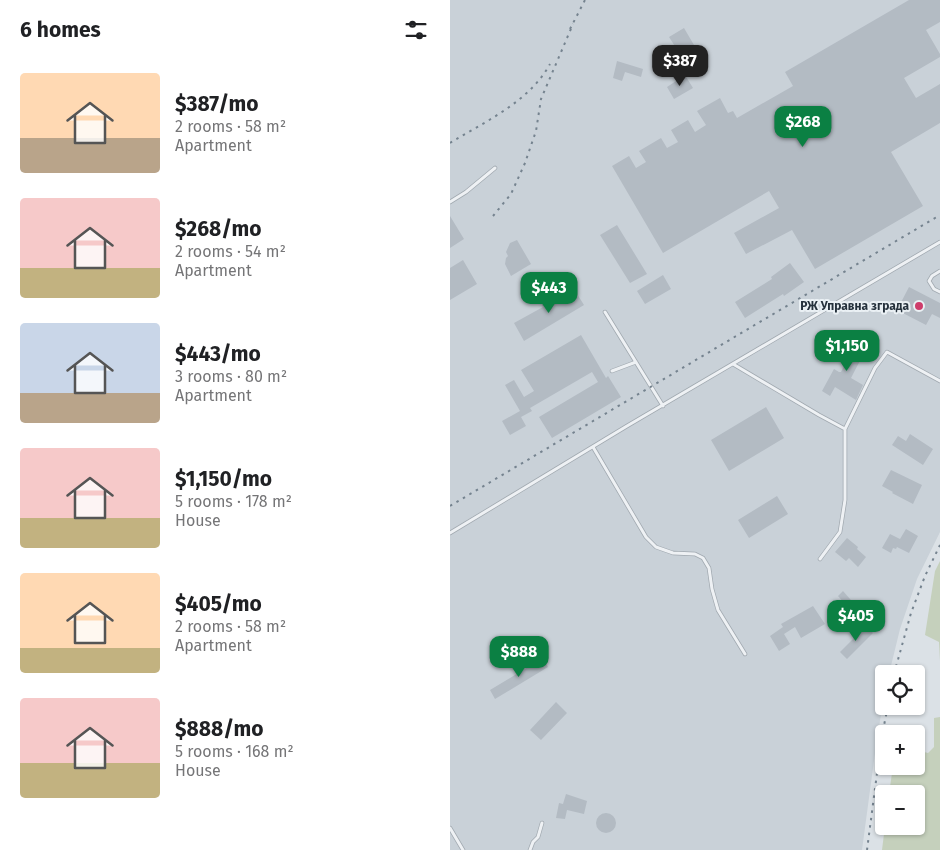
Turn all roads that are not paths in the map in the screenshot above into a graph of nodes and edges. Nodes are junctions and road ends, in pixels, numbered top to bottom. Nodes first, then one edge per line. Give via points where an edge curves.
1 (495, 168) dead end
2 (450, 202) edge
3 (940, 242) edge
4 (940, 271) edge
5 (940, 292) edge
6 (605, 312) dead end
7 (636, 362) junction
8 (733, 364) junction
9 (612, 370) dead end
10 (940, 380) edge
11 (663, 406) junction
12 (845, 429) junction
13 (593, 447) junction
14 (450, 533) edge
15 (820, 559) dead end
16 (745, 654) dead end
17 (542, 823) dead end
18 (450, 828) edge
19 (463, 850) edge
20 (530, 850) edge

1 - 2 lane
3 - 8 lane
4 - 5 lane via 929,280
6 - 7 lane
7 - 9 lane
7 - 11 lane
8 - 11 lane
8 - 12 lane
10 - 12 lane via 887,352 875,368
11 - 13 lane
12 - 15 lane via 845,500 840,532
13 - 14 lane
13 - 16 lane via 646,537 656,547 703,558 709,568 718,610
17 - 20 lane
18 - 19 lane

